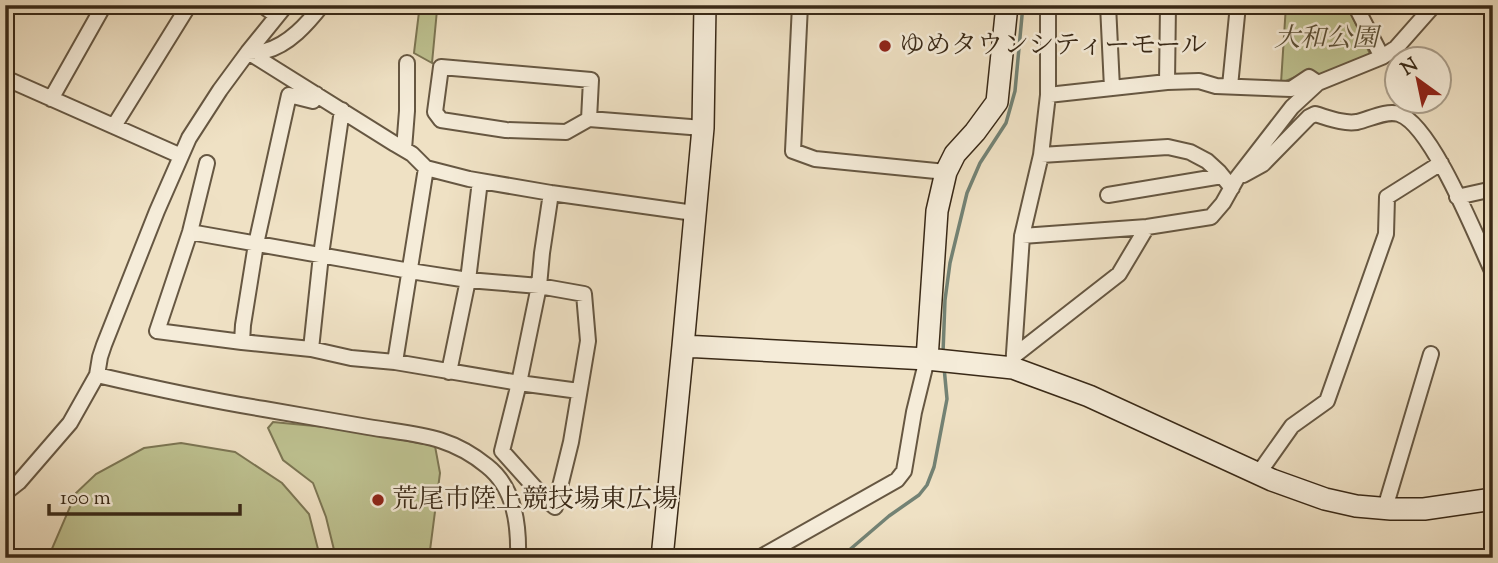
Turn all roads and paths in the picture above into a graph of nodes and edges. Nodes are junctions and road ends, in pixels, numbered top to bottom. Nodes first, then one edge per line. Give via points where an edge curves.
1 (104, 5) edge
2 (189, 5) edge
3 (262, 5) edge
4 (322, 5) edge
5 (705, 5) edge
6 (800, 5) edge
7 (1007, 5) edge
8 (1048, 5) edge
9 (1108, 5) edge
10 (1168, 5) edge
11 (1238, 5) edge
12 (1355, 5) edge
13 (1434, 5) edge
14 (282, 11) edge
15 (1398, 46) edge
16 (248, 52) junction
17 (1382, 57) joint
18 (407, 63) dead end
19 (5, 78) edge
20 (1167, 82) junction
21 (1318, 83) junction
22 (1230, 86) junction
23 (1112, 88) junction
24 (316, 94) junction
25 (1048, 95) junction
26 (51, 99) junction
27 (342, 110) junction
28 (589, 119) junction
29 (114, 126) junction
30 (703, 128) junction
31 (404, 149) junction
32 (1041, 155) junction
33 (181, 156) junction
34 (207, 163) dead end
35 (1441, 163) junction
36 (426, 167) junction
37 (946, 172) junction
38 (480, 181) junction
39 (1230, 181) junction
40 (1493, 189) edge
41 (551, 193) junction
42 (1108, 195) dead end
43 (1457, 197) junction
44 (694, 213) junction
45 (1147, 227) junction
46 (190, 232) junction
47 (1022, 236) junction
48 (256, 244) junction
49 (321, 255) junction
50 (411, 271) junction
51 (1493, 273) edge
52 (468, 280) junction
53 (539, 286) junction
54 (242, 342) junction
55 (683, 346) junction
56 (311, 349) junction
57 (1431, 354) dead end
58 (930, 360) junction
59 (395, 362) junction
60 (1013, 362) junction
61 (449, 372) junction
62 (97, 375) junction
63 (519, 383) junction
64 (579, 391) junction
65 (1258, 474) junction
66 (5, 493) edge
67 (1493, 499) edge
68 (1385, 508) junction
69 (519, 558) edge
70 (662, 558) edge
71 (759, 558) edge

1 - 26 street
2 - 29 street
3 - 14 street
4 - 16 street via 279,45
5 - 30 street
6 - 37 street via 793,151 815,159
7 - 37 street via 997,102
8 - 25 street
9 - 23 street
10 - 20 street
11 - 22 street
12 - 17 street
13 - 15 street
14 - 16 street
16 - 24 street
16 - 33 street
17 - 21 street
18 - 31 street
19 - 26 street
20 - 22 street
20 - 23 street
21 - 22 street via 1309,77 1291,89
21 - 39 street
23 - 25 street
24 - 27 street
24 - 48 street via 313,101 289,95
25 - 32 street
26 - 29 street
27 - 31 street
27 - 49 street
28 - 28 street via 566,132 506,130 440,120 435,112 441,67 591,80
28 - 30 street
29 - 33 street
30 - 44 street
31 - 36 street
32 - 39 street via 1168,147 1207,161
32 - 47 street
33 - 62 street via 104,345
34 - 46 street
35 - 39 street via 1410,119 1396,113 1355,122 1315,114 1263,164
35 - 43 street
35 - 65 street via 1387,197 1385,234 1327,401 1293,426
36 - 38 street
36 - 50 street
37 - 58 street via 937,211
38 - 41 street
38 - 52 street
39 - 42 street
39 - 45 street via 1223,203 1210,217
40 - 43 street
41 - 44 street
41 - 53 street
43 - 51 street
44 - 55 street
45 - 47 street
45 - 60 street via 1119,274
46 - 48 street
46 - 54 street via 157,331
47 - 60 street
48 - 49 street
48 - 54 street
49 - 50 street
49 - 56 street
50 - 52 street
50 - 59 street
52 - 53 street
52 - 61 street
53 - 63 street
53 - 64 street via 584,294 588,341
54 - 56 street
55 - 58 street
55 - 70 street
56 - 59 street
57 - 68 street
58 - 60 street via 980,365
58 - 71 street via 914,411 904,471 897,480
59 - 61 street
60 - 65 street
61 - 63 street
62 - 66 street via 70,423
62 - 69 street via 250,407 431,437 461,448 490,468 510,495
63 - 64 street
63 - 64 street via 502,451 555,507
65 - 68 street via 1325,499
67 - 68 street via 1424,509

